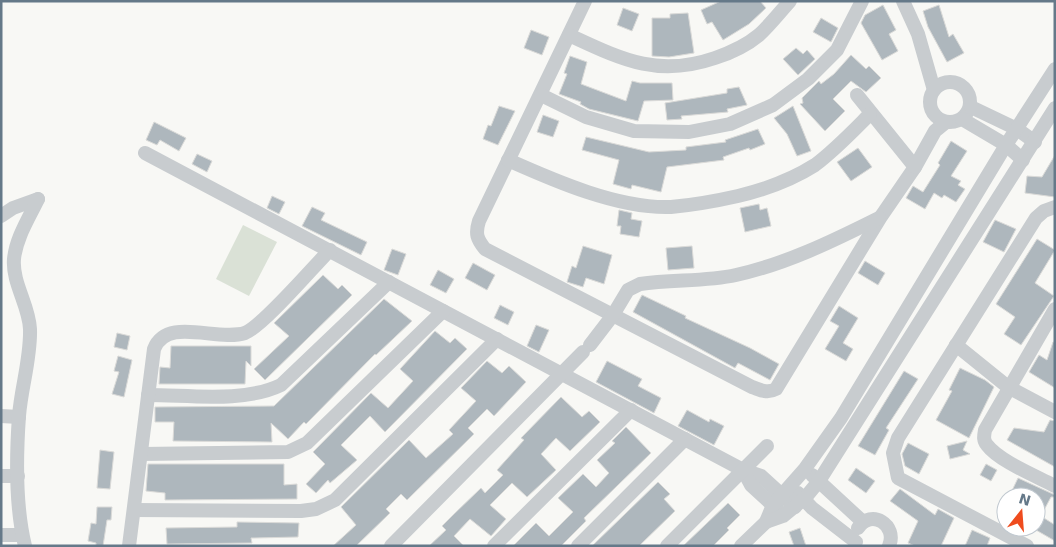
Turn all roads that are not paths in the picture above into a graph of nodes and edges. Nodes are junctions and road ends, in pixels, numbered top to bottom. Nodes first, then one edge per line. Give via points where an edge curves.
1 (585, 1) edge
2 (790, 1) edge
3 (862, 1) edge
4 (903, 1) edge
5 (569, 35) junction
6 (1055, 69) edge
7 (934, 90) junction
8 (540, 95) junction
9 (857, 95) dead end
10 (971, 107) junction
11 (1055, 108) edge
12 (870, 114) junction
13 (962, 120) junction
14 (946, 122) junction
15 (1051, 126) edge
16 (1017, 129) junction
17 (1035, 142) junction
18 (1006, 145) junction
19 (145, 153) dead end
20 (508, 160) junction
21 (1023, 160) junction
22 (915, 167) junction
23 (1055, 207) edge
24 (1, 216) edge
25 (880, 218) junction
26 (330, 250) junction
27 (389, 282) junction
28 (1055, 309) edge
29 (443, 311) junction
30 (613, 315) junction
31 (497, 340) junction
32 (956, 345) junction
33 (562, 374) junction
34 (1008, 387) junction
35 (148, 395) junction
36 (631, 410) junction
37 (1055, 412) edge
38 (1, 416) edge
39 (19, 416) junction
40 (685, 439) junction
41 (767, 446) dead end
42 (141, 454) junction
43 (743, 470) junction
44 (804, 470) junction
45 (1, 476) edge
46 (18, 476) junction
47 (819, 480) junction
48 (1055, 486) edge
49 (786, 490) junction
50 (800, 503) junction
51 (773, 505) junction
52 (134, 510) junction
53 (783, 516) junction
54 (766, 522) junction
55 (863, 522) junction
56 (1, 535) edge
57 (23, 540) edge
58 (857, 544) edge
59 (890, 545) edge
60 (129, 546) edge
61 (391, 546) edge
62 (494, 546) edge
63 (578, 546) edge
64 (667, 546) edge
65 (741, 546) edge
66 (1027, 546) edge

1 - 5 street
2 - 5 street via 758,35 730,53 693,66 639,64
3 - 8 street via 837,50 808,79 773,105 730,124 689,132 634,131 586,117
4 - 7 street via 918,34
5 - 8 street
6 - 16 street
7 - 10 street via 945,82 959,84 969,93
7 - 14 street via 931,109 939,120
8 - 20 street
9 - 12 street
10 - 13 street
10 - 16 street
11 - 15 street
12 - 20 street via 814,165 761,190 712,202 669,207 610,198 550,179
12 - 22 street
13 - 14 street
13 - 18 street
14 - 22 street via 935,131
15 - 17 street
16 - 17 street
16 - 18 street
17 - 21 street
18 - 21 street
18 - 44 street via 841,418
19 - 26 street
20 - 30 street via 479,221 478,240 485,249
21 - 47 street
22 - 25 street
23 - 32 street via 1036,218
24 - 39 street via 38,199 17,243 14,260 15,277 29,316 30,331
25 - 30 street via 775,264 734,275 640,284 628,290
25 - 30 street via 776,389 771,392 752,387
26 - 27 street
26 - 35 street via 261,322 245,333 179,332 161,337 154,349
27 - 29 street
27 - 35 street via 282,385 265,393
28 - 34 street
29 - 31 street
29 - 42 street via 297,450
30 - 33 street
31 - 33 street
31 - 52 street via 336,500 316,509 301,511
32 - 34 street
32 - 66 street via 898,438 893,453 898,478
33 - 36 street
33 - 61 street
34 - 37 street
34 - 48 street via 983,438 995,454
35 - 42 street
36 - 40 street
36 - 62 street
38 - 39 street
39 - 46 street
40 - 43 street
40 - 63 street
41 - 43 street
42 - 52 street
43 - 49 street
43 - 51 street via 751,485
43 - 64 street
44 - 47 street
44 - 49 street
45 - 46 street
46 - 57 street
47 - 50 street
47 - 55 street
49 - 50 street
49 - 51 street
50 - 53 street
50 - 58 street via 812,508
51 - 53 street
51 - 54 street
52 - 60 street
53 - 54 street
54 - 65 street
55 - 58 street via 856,530
55 - 59 street via 874,519 885,523 891,533
56 - 57 street

